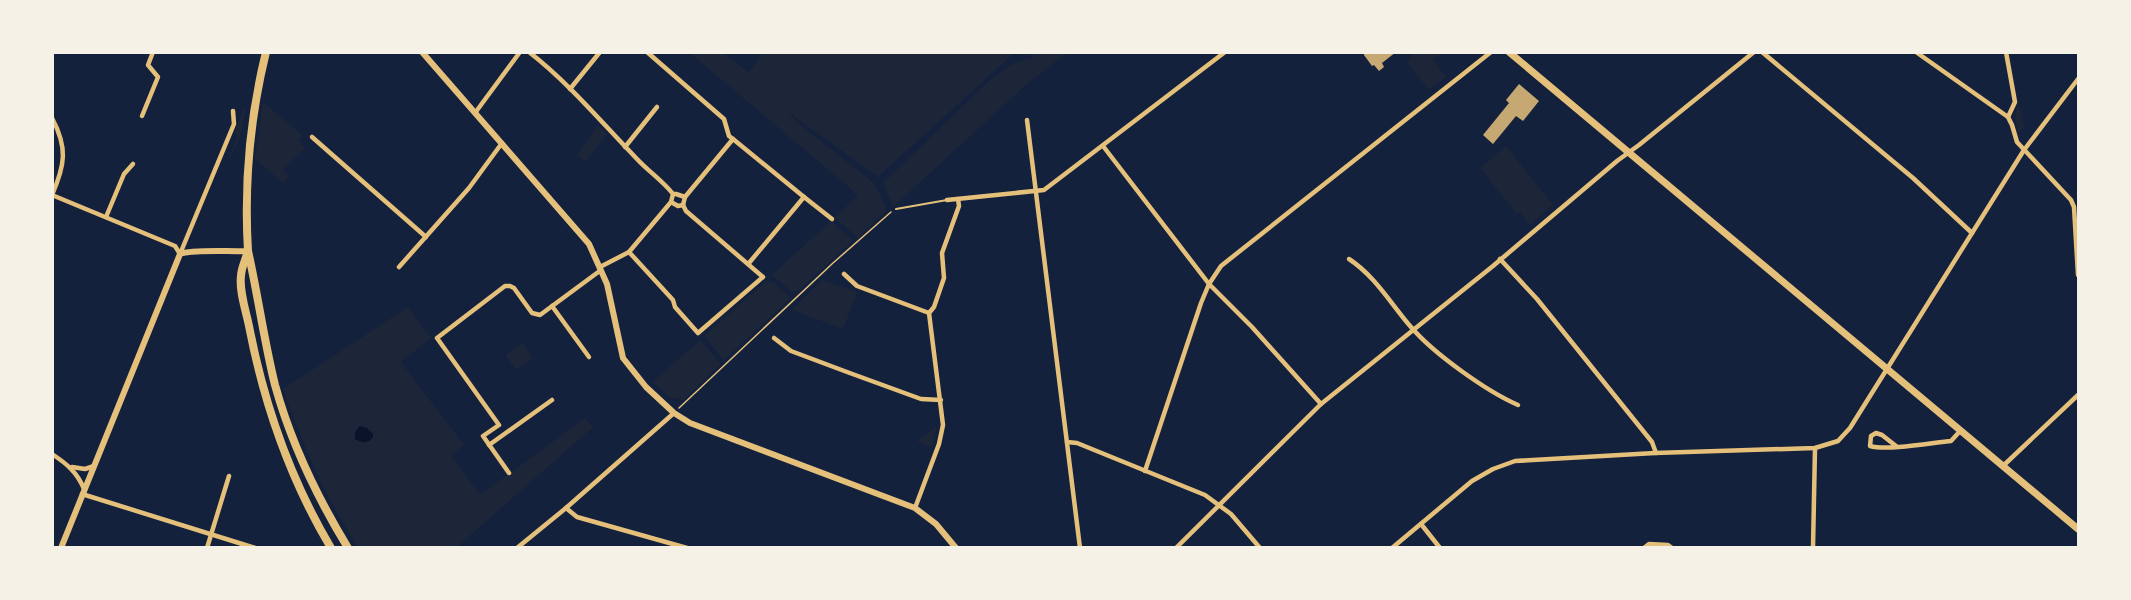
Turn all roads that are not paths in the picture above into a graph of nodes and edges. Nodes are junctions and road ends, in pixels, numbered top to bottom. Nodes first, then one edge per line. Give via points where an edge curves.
1 (153, 52) edge
2 (266, 52) edge
3 (422, 52) edge
4 (520, 52) edge
5 (529, 52) edge
6 (600, 52) edge
7 (647, 52) edge
8 (1225, 52) edge
9 (1491, 52) edge
10 (1509, 52) edge
11 (1754, 52) edge
12 (1762, 52) edge
13 (1916, 52) edge
14 (2006, 52) edge
15 (2079, 79) edge
16 (570, 89) junction
17 (657, 107) dead end
18 (233, 111) dead end
19 (475, 113) junction
20 (142, 116) dead end
21 (2008, 117) junction
22 (52, 118) edge
23 (1027, 120) dead end
24 (312, 136) dead end
25 (733, 139) junction
26 (502, 144) junction
27 (1102, 146) junction
28 (625, 147) junction
29 (2024, 150) junction
30 (1629, 152) junction
31 (133, 164) dead end
32 (1036, 191) junction
33 (673, 194) junction
34 (52, 195) edge
35 (685, 197) junction
36 (804, 197) junction
37 (958, 199) junction
38 (947, 200) joint
39 (671, 202) junction
40 (683, 205) junction
41 (2076, 207) edge
42 (896, 209) road end
43 (106, 217) junction
44 (831, 219) dead end
45 (1972, 233) junction
46 (426, 237) junction
47 (248, 250) junction
48 (629, 252) junction
49 (180, 254) junction
50 (1500, 259) junction
51 (1349, 260) dead end
52 (749, 263) junction
53 (399, 267) dead end
54 (601, 268) junction
55 (844, 274) dead end
56 (2079, 275) edge
57 (1209, 284) junction
58 (552, 306) junction
59 (929, 313) junction
60 (1413, 329) junction
61 (774, 338) dead end
62 (589, 357) dead end
63 (1887, 368) junction
64 (2079, 395) edge
65 (552, 400) dead end
66 (941, 400) junction
67 (1321, 404) junction
68 (1518, 405) dead end
69 (674, 413) junction
70 (499, 425) junction
71 (1961, 430) junction
72 (506, 434) junction
73 (1067, 442) junction
74 (489, 446) junction
75 (1896, 446) junction
76 (1815, 448) junction
77 (1656, 453) junction
78 (52, 454) edge
79 (2004, 465) junction
80 (94, 466) junction
81 (72, 467) junction
82 (1145, 471) junction
83 (509, 473) dead end
84 (229, 476) dead end
85 (83, 492) junction
86 (1220, 505) junction
87 (567, 508) junction
88 (915, 508) junction
89 (1421, 524) junction
90 (2079, 529) edge
91 (211, 535) junction
92 (61, 548) edge
93 (207, 548) edge
94 (255, 548) edge
95 (332, 548) edge
96 (348, 548) edge
97 (518, 548) edge
98 (687, 548) edge
99 (956, 548) edge
100 (1080, 548) edge
101 (1176, 548) edge
102 (1260, 548) edge
103 (1392, 548) edge
104 (1440, 548) edge
105 (1644, 548) edge
106 (1672, 548) edge
107 (1813, 548) edge

1 - 20 street via 148,65 158,77
2 - 47 main road via 247,177
3 - 19 street
4 - 19 street
5 - 16 street
6 - 16 street
7 - 25 street via 724,119
8 - 27 street
9 - 57 street via 1221,266
10 - 30 main road
11 - 30 street
12 - 45 street via 1913,178
13 - 21 street
14 - 21 street via 2015,102
15 - 29 street
16 - 28 street
17 - 28 street
18 - 49 street via 234,123
19 - 26 street
21 - 29 street
22 - 34 street via 61,135 63,152 61,175
23 - 32 street
24 - 46 street
25 - 35 street
25 - 36 street
26 - 46 street
26 - 54 street via 578,228
27 - 32 street via 1044,190
27 - 57 street
28 - 33 street
29 - 41 street
29 - 45 street
30 - 50 street
30 - 63 main road
31 - 43 street via 124,174
32 - 37 street
32 - 73 street
33 - 35 street
33 - 39 street
34 - 43 street
35 - 40 street
36 - 44 street
36 - 52 street
37 - 38 street
37 - 59 street via 942,253 944,278
38 - 42 lane
39 - 40 street
39 - 48 street
40 - 52 street
41 - 56 street
43 - 49 street via 175,246
45 - 63 street
46 - 53 street
47 - 49 street
47 - 95 highway via 240,277 266,398 297,482
47 - 96 highway via 261,325 287,422 312,484
48 - 52 street via 698,333 764,277
48 - 54 street
49 - 80 street
50 - 60 street
50 - 77 street via 1545,308 1652,442
51 - 60 street via 1363,268
54 - 58 street
54 - 69 street via 623,358
55 - 59 street via 857,286
57 - 67 street
57 - 82 street
58 - 62 street
58 - 70 street via 536,315 514,288 505,286 437,338
59 - 66 street
60 - 67 street
60 - 68 street via 1497,396
61 - 66 street via 791,351 847,372 921,399
63 - 71 main road
63 - 76 street via 1850,428 1838,441
64 - 79 street
65 - 72 street
66 - 88 street via 943,425 939,444
67 - 86 street
69 - 87 street
69 - 88 street via 690,423
70 - 72 street
70 - 74 street via 483,436
71 - 75 street via 1951,441
71 - 79 main road
72 - 74 street
73 - 82 street
73 - 100 street
74 - 83 street
75 - 75 street via 1875,447 1869,442 1876,433
76 - 77 street
76 - 107 street
77 - 89 street via 1515,461 1472,481
78 - 81 street
79 - 90 main road
80 - 81 street
80 - 85 street
81 - 85 street
82 - 86 street
84 - 91 street
85 - 91 street
85 - 92 street
86 - 101 street
86 - 102 street
87 - 97 street
87 - 98 street via 577,517
88 - 99 street via 936,524
89 - 103 street
89 - 104 street
91 - 93 street
91 - 94 street
105 - 106 street via 1649,544

